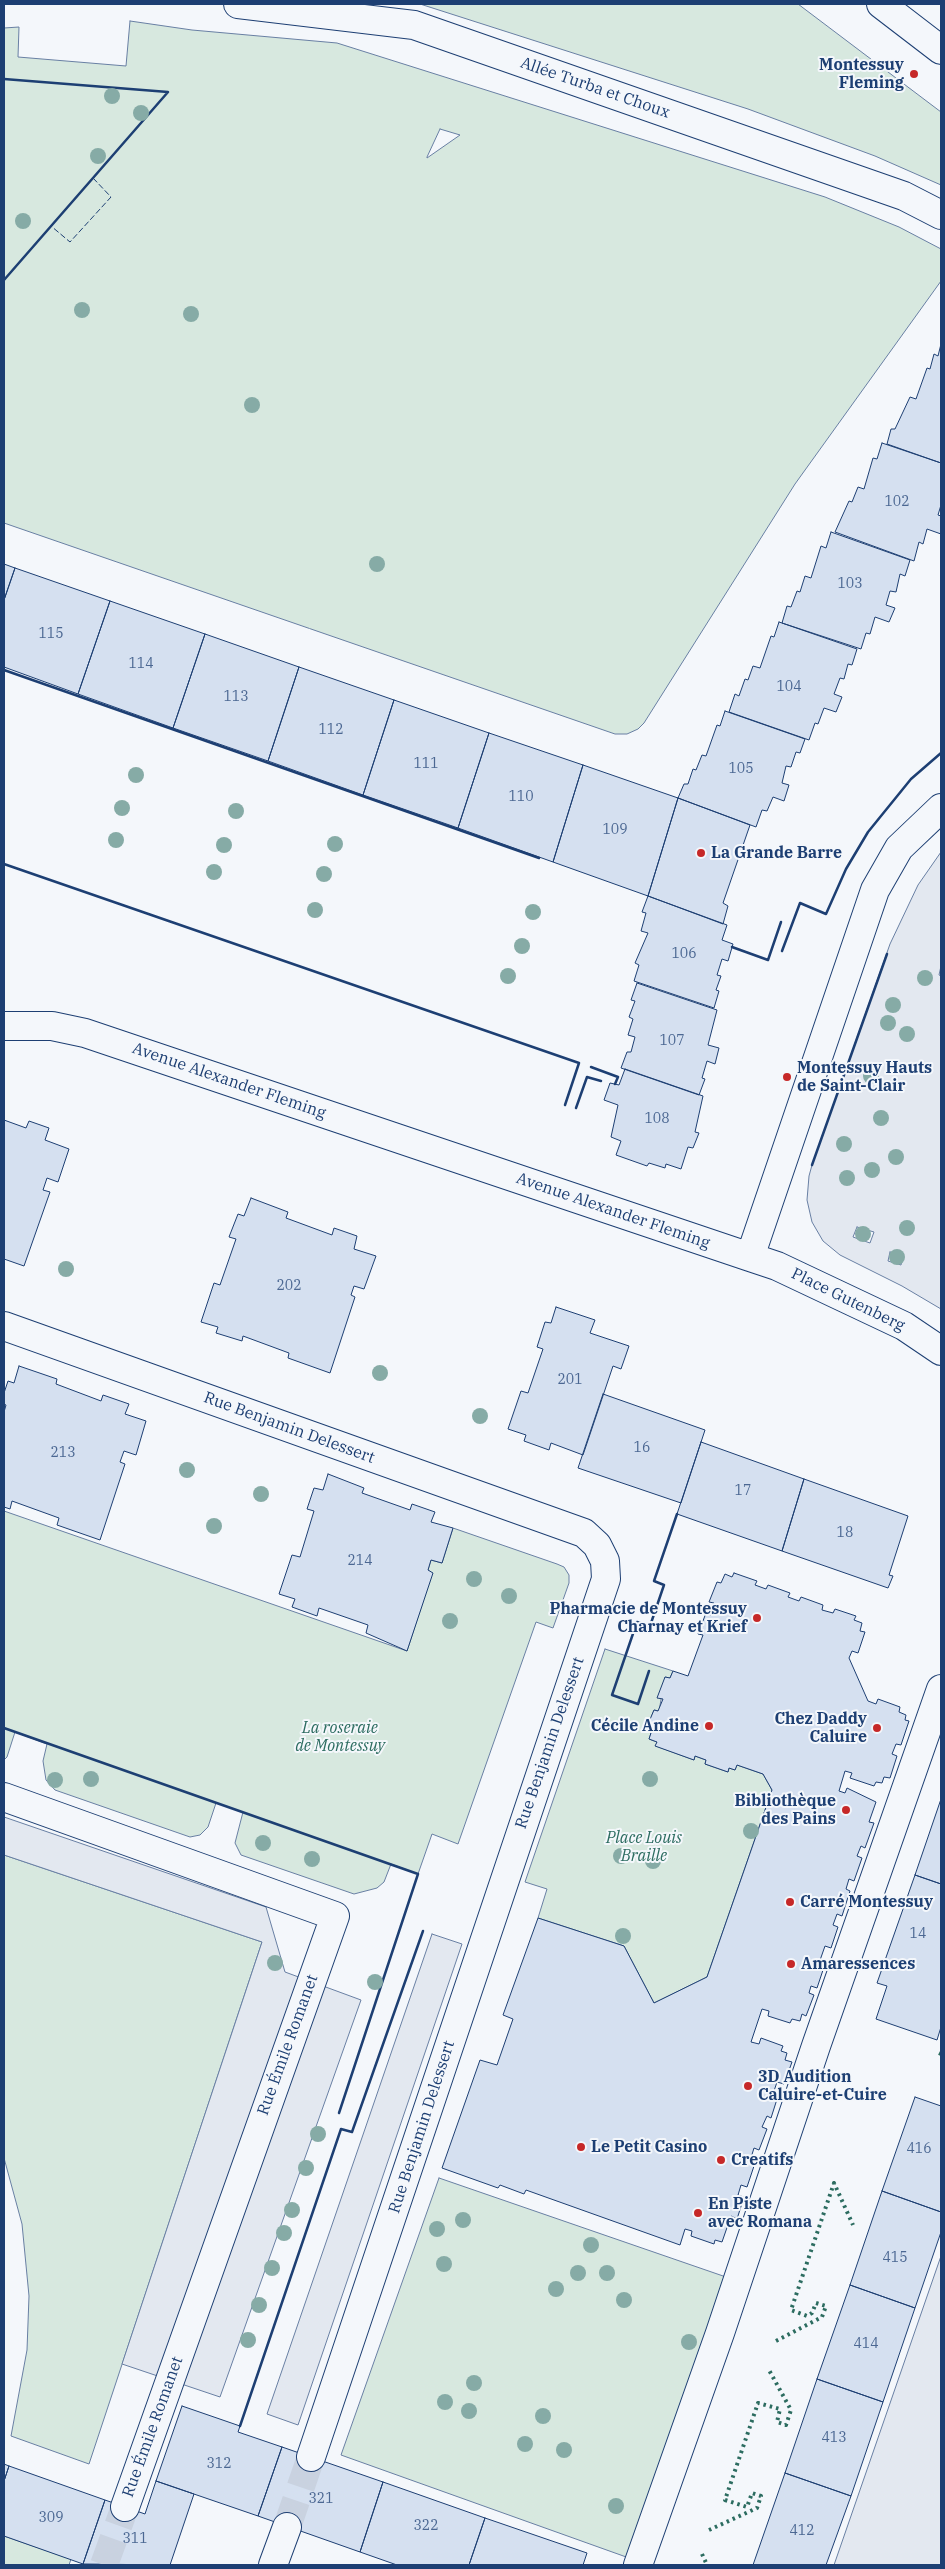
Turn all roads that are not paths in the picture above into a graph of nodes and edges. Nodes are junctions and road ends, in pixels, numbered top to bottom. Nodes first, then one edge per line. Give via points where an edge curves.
1 (238, 4) edge
2 (881, 4) edge
3 (941, 50) edge
4 (941, 215) edge
5 (941, 808) edge
6 (4, 1026) edge
7 (750, 1257) junction
8 (4, 1326) edge
9 (941, 1350) edge
10 (941, 1689) edge
11 (4, 1797) edge
12 (311, 2457) tunnel mouth
13 (125, 2506) tunnel mouth
14 (287, 2527) tunnel mouth
15 (273, 2565) edge
16 (638, 2565) edge

1 - 4 street, Allée Turba et Choux via 414,25 904,196
2 - 3 street
5 - 7 street via 899,848 875,890
6 - 7 street, Avenue Alexander Fleming via 52,1026 85,1033
7 - 9 street, Place Gutenberg via 777,1266 904,1326
8 - 12 street, Rue Benjamin Delessert via 584,1533 598,1545 605,1561 606,1579
10 - 16 street
11 - 13 street, Rue Émile Romanet via 335,1916
14 - 15 street

